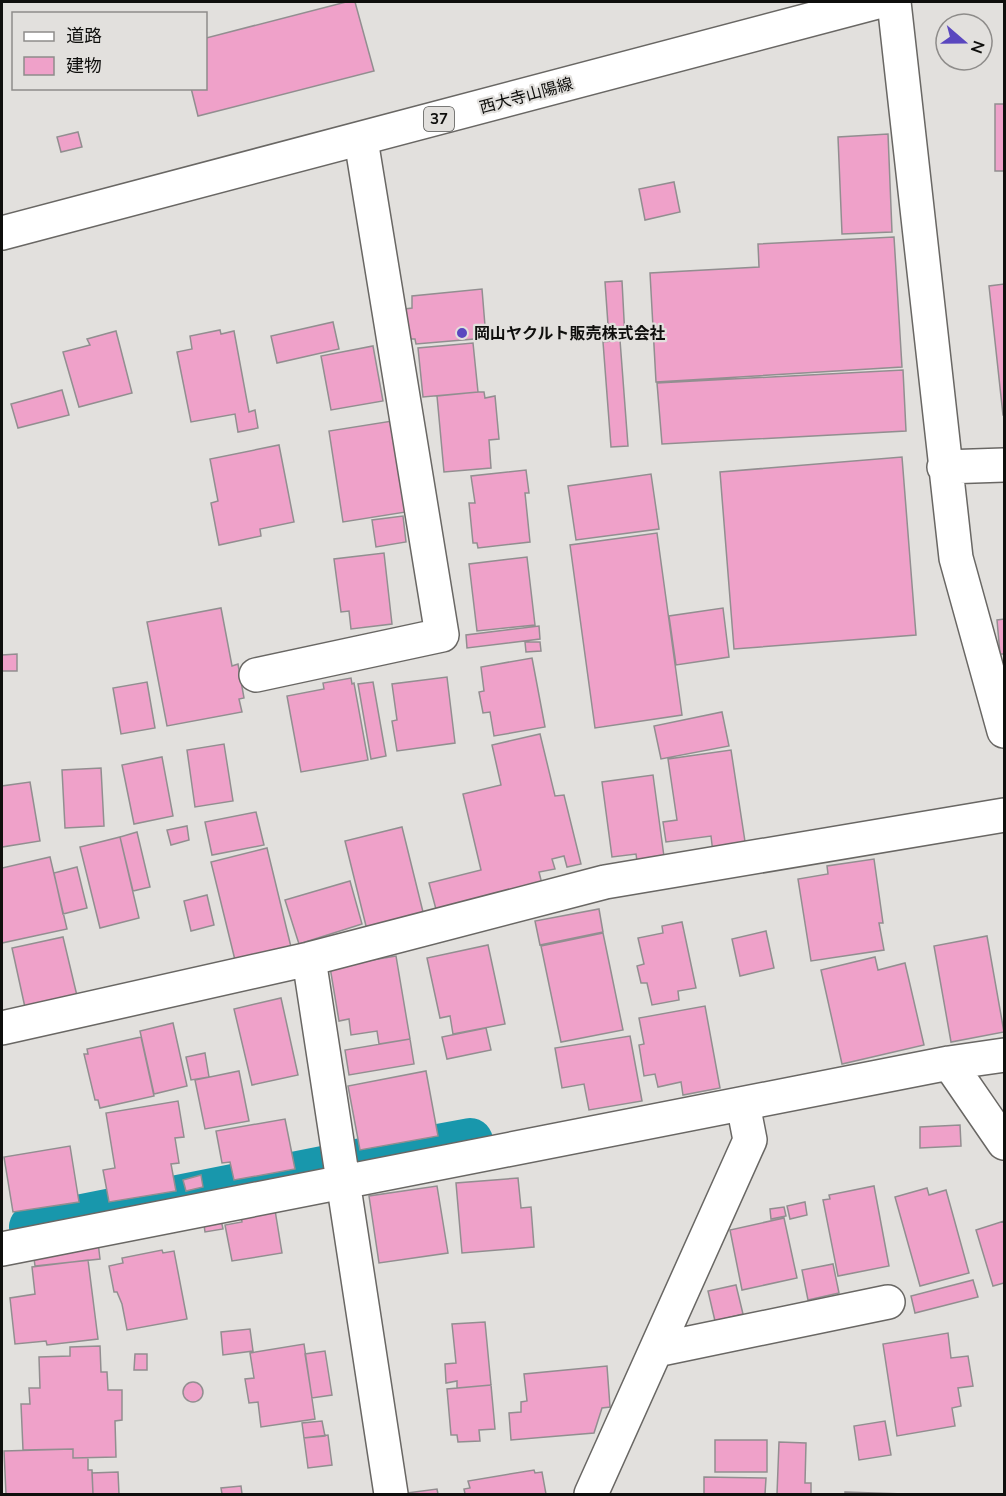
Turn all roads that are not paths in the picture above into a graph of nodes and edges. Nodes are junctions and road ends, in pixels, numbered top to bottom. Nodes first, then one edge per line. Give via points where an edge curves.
1 (877, 2) edge
2 (894, 2) edge
3 (361, 140) junction
4 (2, 233) edge
5 (1005, 465) edge
6 (944, 467) junction
7 (256, 675) dead end
8 (1005, 731) edge
9 (1005, 815) edge
10 (309, 959) junction
11 (2, 1028) edge
12 (1005, 1055) edge
13 (949, 1063) junction
14 (743, 1104) junction
15 (1005, 1143) edge
16 (344, 1183) junction
17 (2, 1249) edge
18 (888, 1302) dead end
19 (656, 1350) junction
20 (391, 1494) edge
21 (591, 1494) edge

1 - 3 street, 西大寺山陽線 / 37
2 - 6 street
3 - 4 street, 西大寺山陽線 / 37
3 - 7 street via 442,635
5 - 6 street
6 - 8 street via 956,558
9 - 10 street via 605,882
10 - 11 street
10 - 16 street
12 - 13 street
13 - 14 street
13 - 15 street
14 - 16 street
14 - 19 street via 750,1140
16 - 17 street
16 - 20 street
18 - 19 street
19 - 21 street

